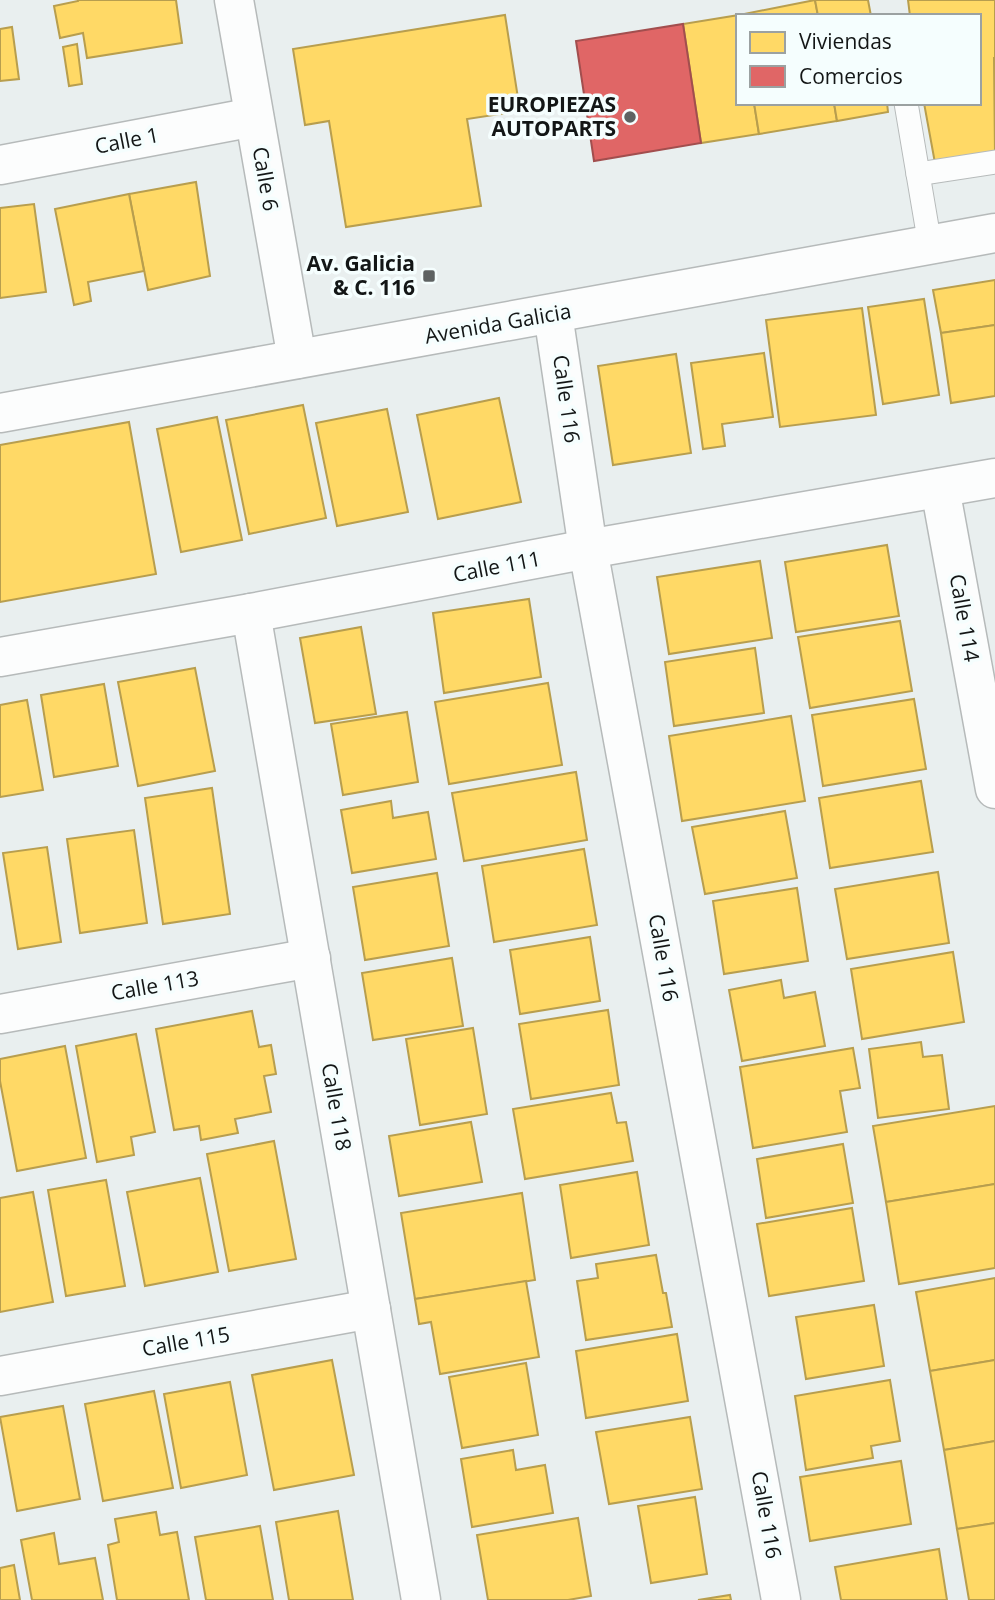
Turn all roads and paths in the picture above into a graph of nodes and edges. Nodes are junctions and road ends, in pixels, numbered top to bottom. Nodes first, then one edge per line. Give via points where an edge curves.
1 (234, 0) edge
2 (906, 105) edge
3 (254, 117) junction
4 (995, 162) edge
5 (0, 165) edge
6 (918, 174) junction
7 (995, 233) edge
8 (930, 245) junction
9 (553, 314) junction
10 (297, 359) junction
11 (0, 413) edge
12 (995, 478) edge
13 (940, 488) junction
14 (588, 550) junction
15 (251, 614) junction
16 (0, 657) edge
17 (995, 789) edge
18 (311, 958) junction
19 (0, 1014) edge
20 (371, 1309) junction
21 (0, 1376) edge
22 (421, 1600) edge
23 (781, 1600) edge

1 - 3 street, Calle 6
2 - 6 lane via 919,127
3 - 5 street, Calle 1
3 - 10 street, Calle 6
4 - 6 lane
6 - 8 lane
7 - 8 street, Avenida Galicia
8 - 9 street, Avenida Galicia
9 - 10 street, Avenida Galicia
9 - 14 street, Calle 116
10 - 11 street, Avenida Galicia
12 - 13 street, Calle 111
13 - 14 street, Calle 111
13 - 17 street, Calle 114
14 - 15 street, Calle 111
14 - 23 street, Calle 116
15 - 16 street, Calle 111
15 - 18 street, Calle 118
18 - 19 street, Calle 113
18 - 20 street, Calle 118
20 - 21 street, Calle 115
20 - 22 street, Calle 118

